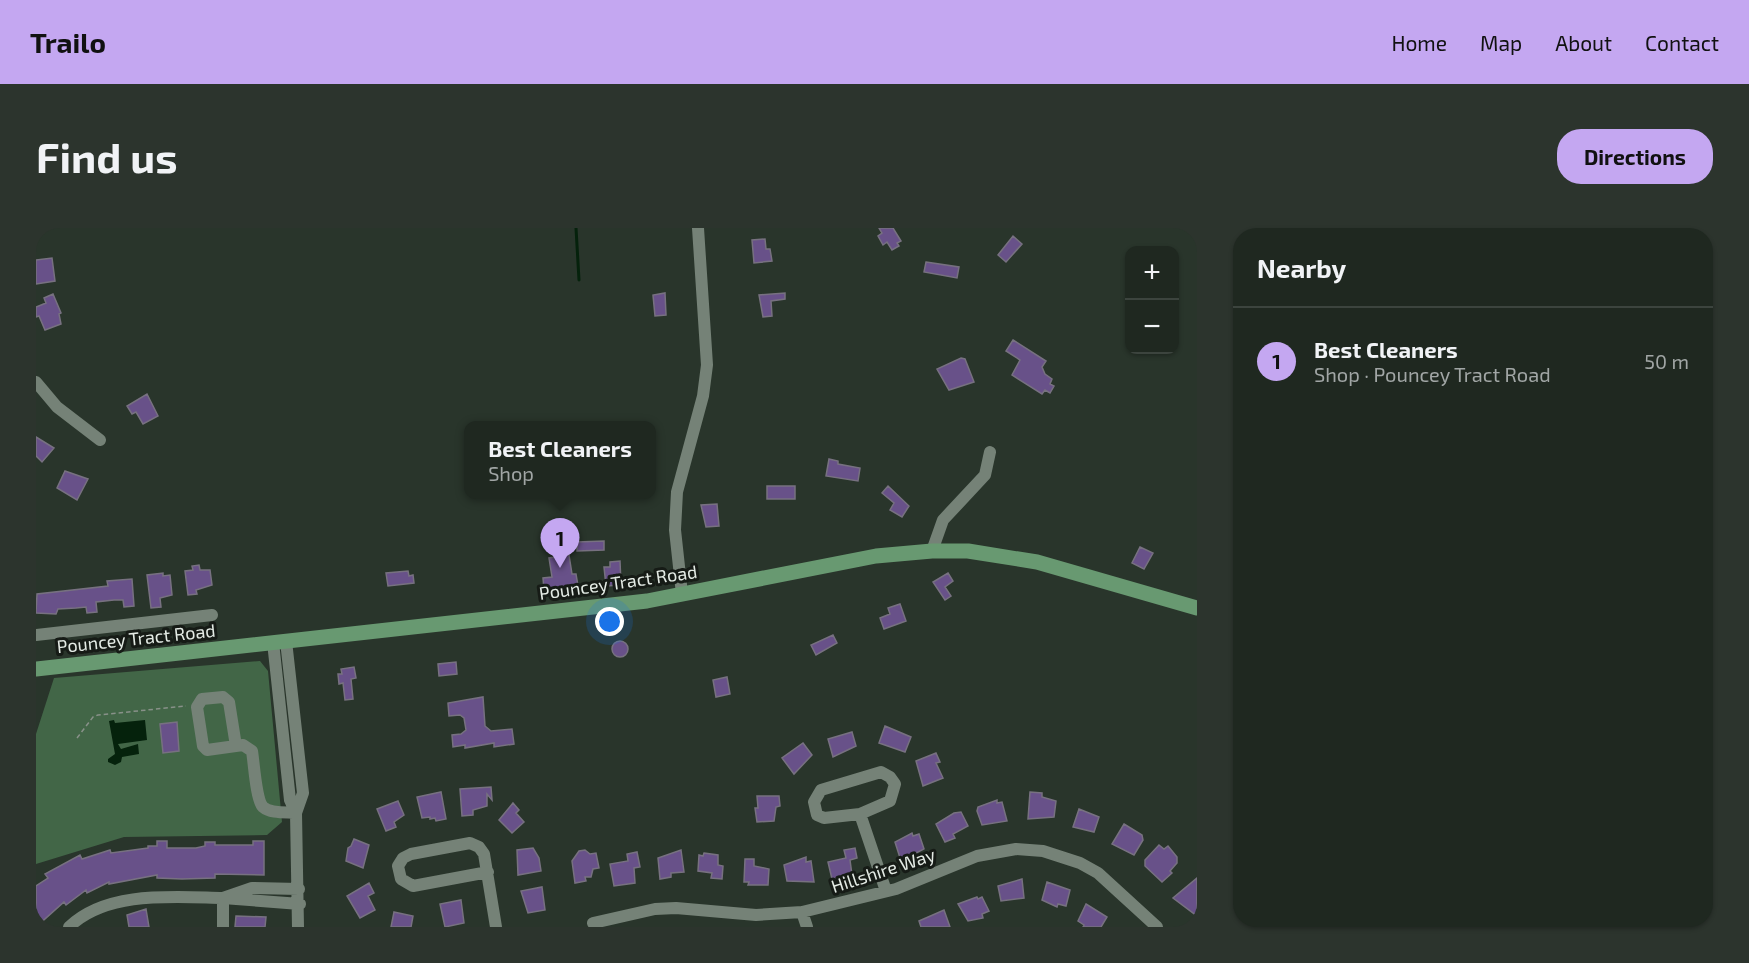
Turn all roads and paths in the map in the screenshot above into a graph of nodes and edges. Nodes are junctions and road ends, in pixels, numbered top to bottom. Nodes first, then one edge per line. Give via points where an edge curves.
1 (698, 228) edge
2 (36, 382) edge
3 (100, 440) dead end
4 (990, 452) dead end
5 (932, 550) junction
6 (682, 594) junction
7 (1197, 608) edge
8 (212, 615) dead end
9 (36, 635) edge
10 (279, 642) junction
11 (36, 669) edge
12 (199, 704) junction
13 (77, 738) dead end
14 (236, 746) junction
15 (296, 813) junction
16 (860, 814) junction
17 (488, 872) junction
18 (299, 889) junction
19 (886, 891) junction
20 (223, 898) junction
21 (300, 904) junction
22 (802, 912) junction
23 (593, 923) dead end
24 (69, 927) edge
25 (223, 927) edge
26 (298, 927) edge
27 (496, 927) edge
28 (807, 927) edge
29 (1157, 927) edge

1 - 6 street via 707,365 703,396 677,492 675,530
2 - 3 street via 57,407
4 - 5 street via 985,475 944,520
5 - 6 main road, Pouncey Tract Road via 876,556
5 - 7 main road, Pouncey Tract Road via 1028,560
6 - 10 main road, Pouncey Tract Road via 603,607
8 - 9 street
10 - 11 main road, Pouncey Tract Road
10 - 15 street via 290,800
12 - 13 path via 98,715
12 - 14 street via 203,746 207,750
12 - 14 street via 202,699 223,697 229,702
14 - 15 street via 243,745 252,751 258,799 263,807
15 - 18 street
16 - 16 street via 824,818 817,815 814,802 821,790 869,773 881,772 890,777 895,784 890,801
16 - 19 street
17 - 17 street via 482,850 470,843 411,854 398,866 401,879 413,886
17 - 27 street
18 - 20 street via 252,888
18 - 21 street
19 - 22 street, Hillshire Way
19 - 29 street, Hillshire Way via 921,881 977,856 1016,849 1042,851 1098,873
20 - 21 street
20 - 24 street via 153,896 114,903
20 - 25 street
21 - 26 street
22 - 23 street, Hillshire Way via 756,915 655,909
22 - 28 street

